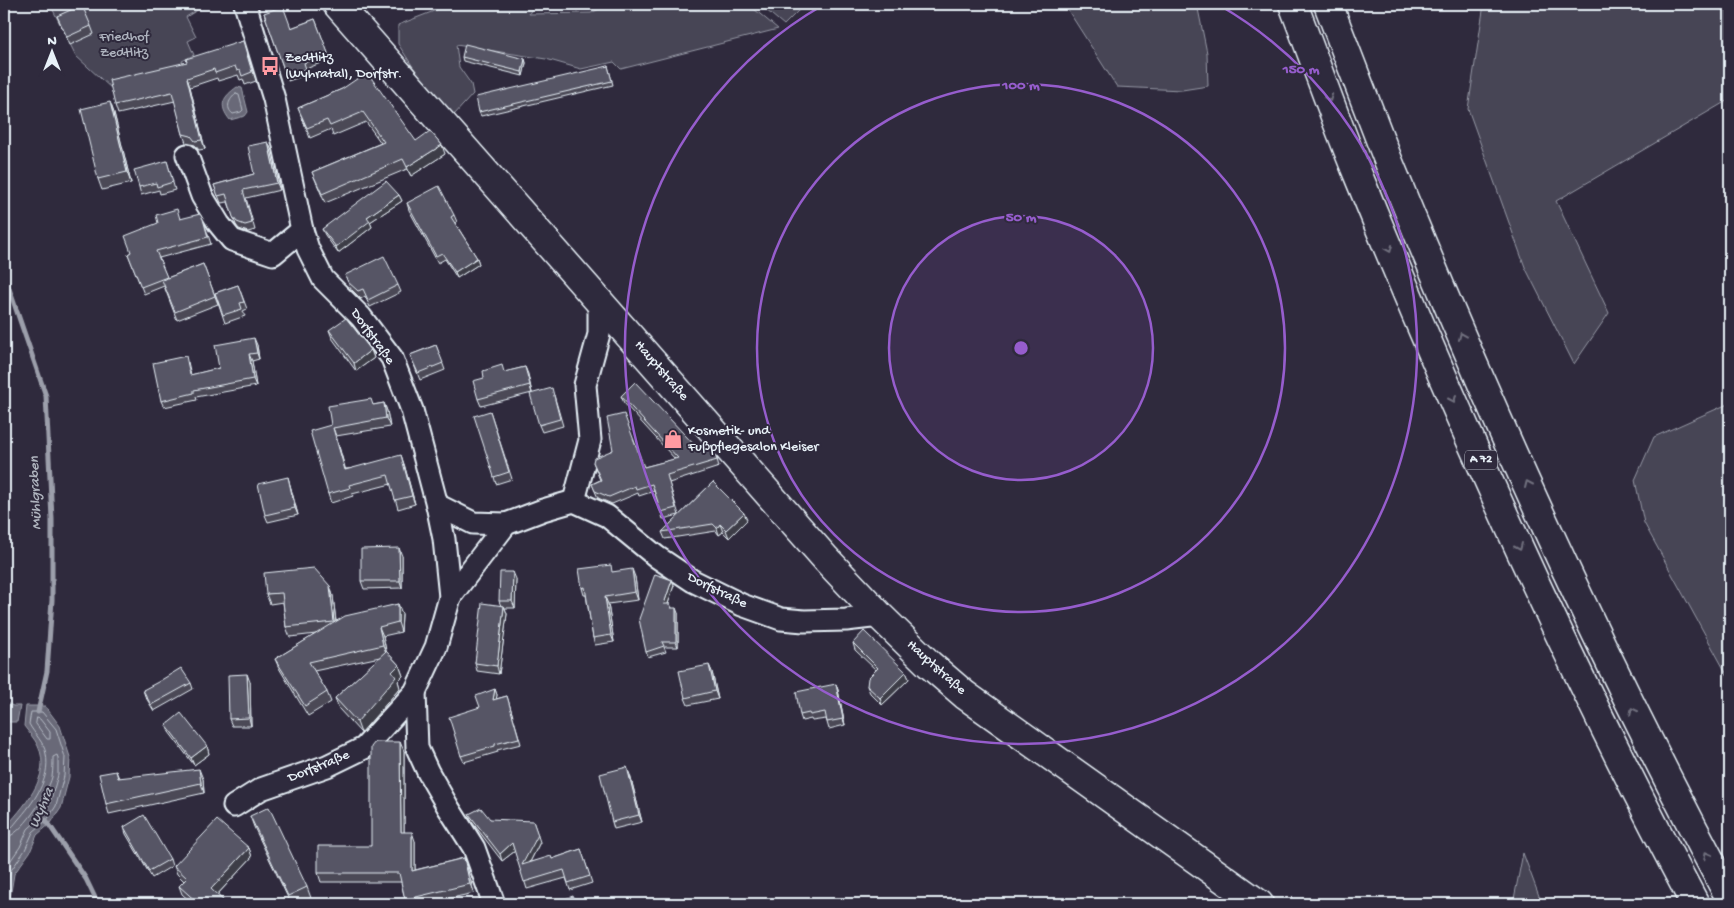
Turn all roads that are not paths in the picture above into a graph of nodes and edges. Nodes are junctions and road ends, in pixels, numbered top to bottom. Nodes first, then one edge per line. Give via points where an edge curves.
1 (245, 4) edge
2 (337, 4) edge
3 (1293, 4) edge
4 (1328, 4) edge
5 (187, 155) dead end
6 (302, 230) junction
7 (274, 254) junction
8 (316, 264) junction
9 (599, 301) junction
10 (574, 501) junction
11 (437, 505) junction
12 (506, 524) junction
13 (450, 597) junction
14 (880, 616) junction
15 (415, 692) junction
16 (234, 806) dead end
17 (1730, 898) edge
18 (494, 904) edge
19 (1259, 904) edge
20 (1695, 904) edge

1 - 6 street, Dorfstraße via 274,99
2 - 9 main road, Hauptstraße
3 -> 20 main road, A 72 via 1358,174 1436,360 1601,722
17 -> 4 main road, A 72 via 1582,604 1466,348
5 - 7 street via 202,196 218,224 232,240
6 - 7 street
6 - 8 street, Dorfstraße
7 - 8 street
8 - 11 street, Dorfstraße via 323,278 361,317 392,358 412,410
9 - 10 street via 599,334 586,385 590,440
9 - 14 main road, Hauptstraße
10 - 12 street
10 - 14 street, Dorfstraße via 607,516 657,557 693,581 742,605 781,619 804,621
11 - 12 street via 473,523
11 - 13 street, Dorfstraße
12 - 13 street, Dorfstraße
13 - 15 street, Dorfstraße via 436,648
14 - 19 main road, Hauptstraße via 966,695
15 - 16 street, Dorfstraße via 364,748 327,766 261,789
15 - 18 street, Dorfstraße via 417,748 474,848

